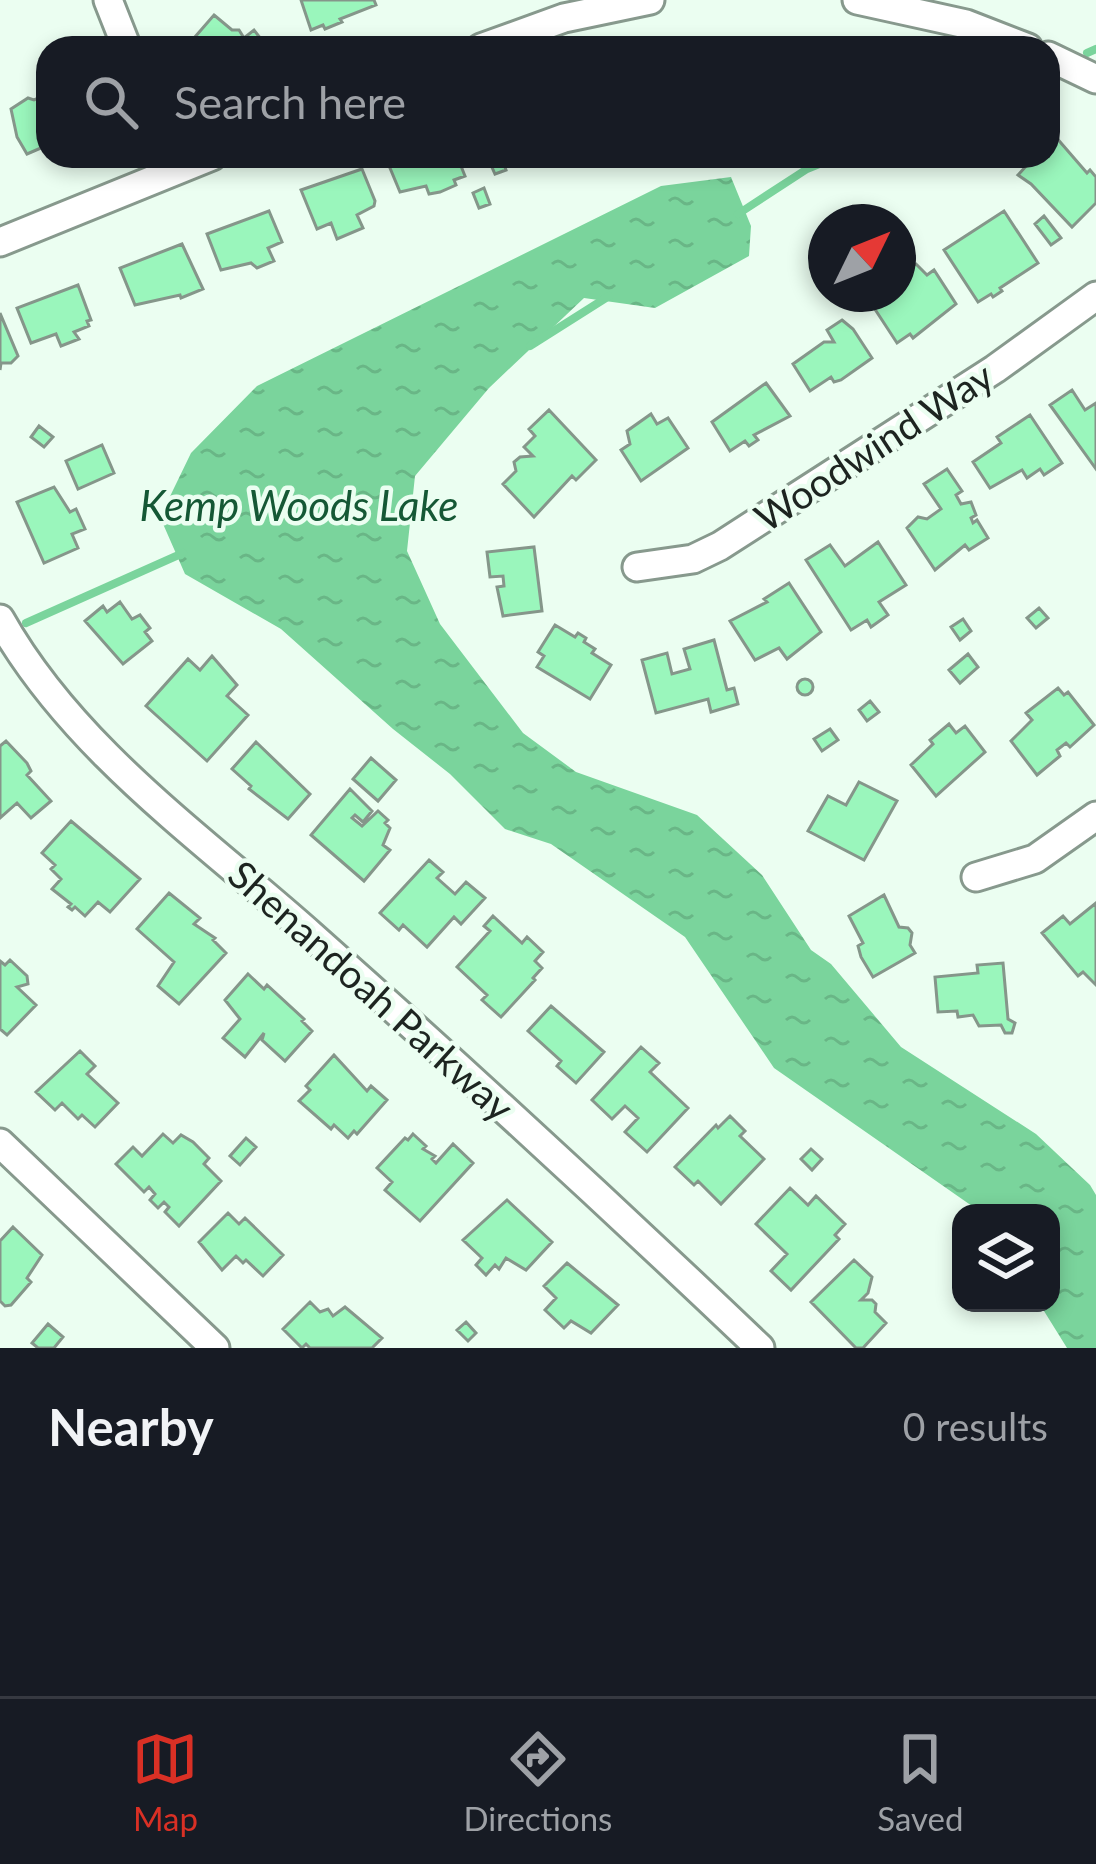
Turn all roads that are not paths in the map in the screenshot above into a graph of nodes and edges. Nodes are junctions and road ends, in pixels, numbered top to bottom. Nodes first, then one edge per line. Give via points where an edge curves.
1 (108, 0) edge
2 (650, 0) edge
3 (856, 0) edge
4 (122, 36) edge
5 (514, 36) edge
6 (996, 36) edge
7 (1060, 62) edge
8 (1096, 79) edge
9 (163, 168) edge
10 (0, 242) edge
11 (1096, 296) edge
12 (638, 567) dead end
13 (0, 619) edge
14 (1096, 816) edge
15 (976, 877) dead end
16 (0, 1143) edge
17 (215, 1348) edge
18 (760, 1348) edge

1 - 4 street
2 - 5 street
3 - 6 street
7 - 8 street
9 - 10 street
11 - 12 street, Woodwind Way via 720,546
13 - 18 street, Shenandoah Parkway via 45,685 130,777 480,1085
14 - 15 street via 1035,859
16 - 17 street

